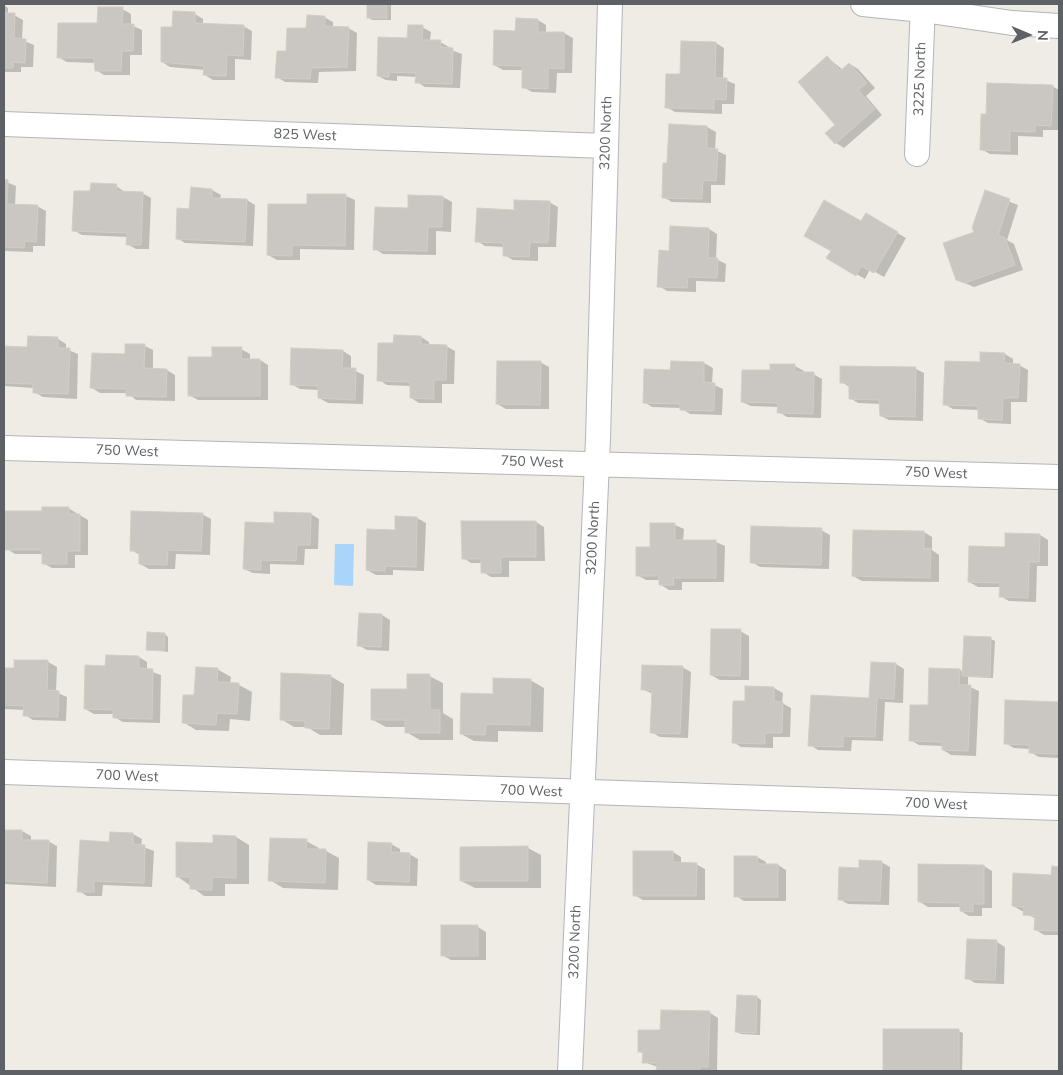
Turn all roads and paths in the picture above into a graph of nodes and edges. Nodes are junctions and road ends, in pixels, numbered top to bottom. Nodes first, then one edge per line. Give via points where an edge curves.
1 (610, 4) edge
2 (864, 4) edge
3 (923, 7) edge
4 (1059, 26) edge
5 (4, 124) edge
6 (606, 146) junction
7 (917, 154) dead end
8 (4, 448) edge
9 (597, 464) junction
10 (1059, 477) edge
11 (4, 772) edge
12 (582, 792) junction
13 (1059, 808) edge
14 (570, 1071) edge

1 - 6 street, 3200 North
2 - 3 street
3 - 4 street via 1012,23
3 - 7 street, 3225 North
5 - 6 street, 825 West
6 - 9 street, 3200 North
8 - 9 street, 750 West
9 - 10 street, 750 West
9 - 12 street, 3200 North
11 - 12 street, 700 West
12 - 13 street, 700 West
12 - 14 street, 3200 North

